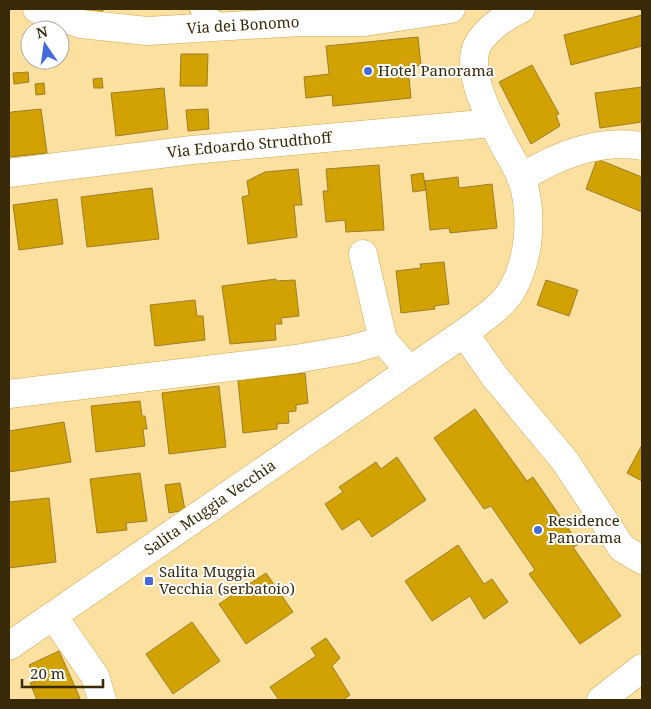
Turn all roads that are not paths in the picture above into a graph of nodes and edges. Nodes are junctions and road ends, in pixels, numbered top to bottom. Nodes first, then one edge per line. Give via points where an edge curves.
1 (37, 9) edge
2 (198, 9) edge
3 (451, 9) edge
4 (521, 9) edge
5 (230, 26) junction
6 (492, 123) junction
7 (642, 146) edge
8 (9, 174) edge
9 (521, 178) junction
10 (363, 254) dead end
11 (464, 333) junction
12 (383, 340) junction
13 (409, 370) junction
14 (9, 394) edge
15 (642, 560) edge
16 (53, 616) junction
17 (9, 646) edge
18 (642, 668) edge
19 (102, 700) edge
20 (602, 700) edge

1 - 5 street, Via dei Bonomo via 81,24 147,32
2 - 5 lane
3 - 5 street, Via dei Bonomo via 365,22
4 - 6 street, Salita Muggia Vecchia via 491,28 475,51 481,97
6 - 8 street, Via Edoardo Strudthoff via 192,150
6 - 9 street, Salita Muggia Vecchia
7 - 9 street via 582,148 546,162
9 - 11 street, Salita Muggia Vecchia via 527,207 527,246 511,290 486,317
10 - 12 street
11 - 13 street, Salita Muggia Vecchia
11 - 15 street via 495,377 565,461 622,548
12 - 13 street
12 - 14 street via 296,359
13 - 16 street, Salita Muggia Vecchia
16 - 17 street, Salita Muggia Vecchia
16 - 19 street via 95,676
18 - 20 street

